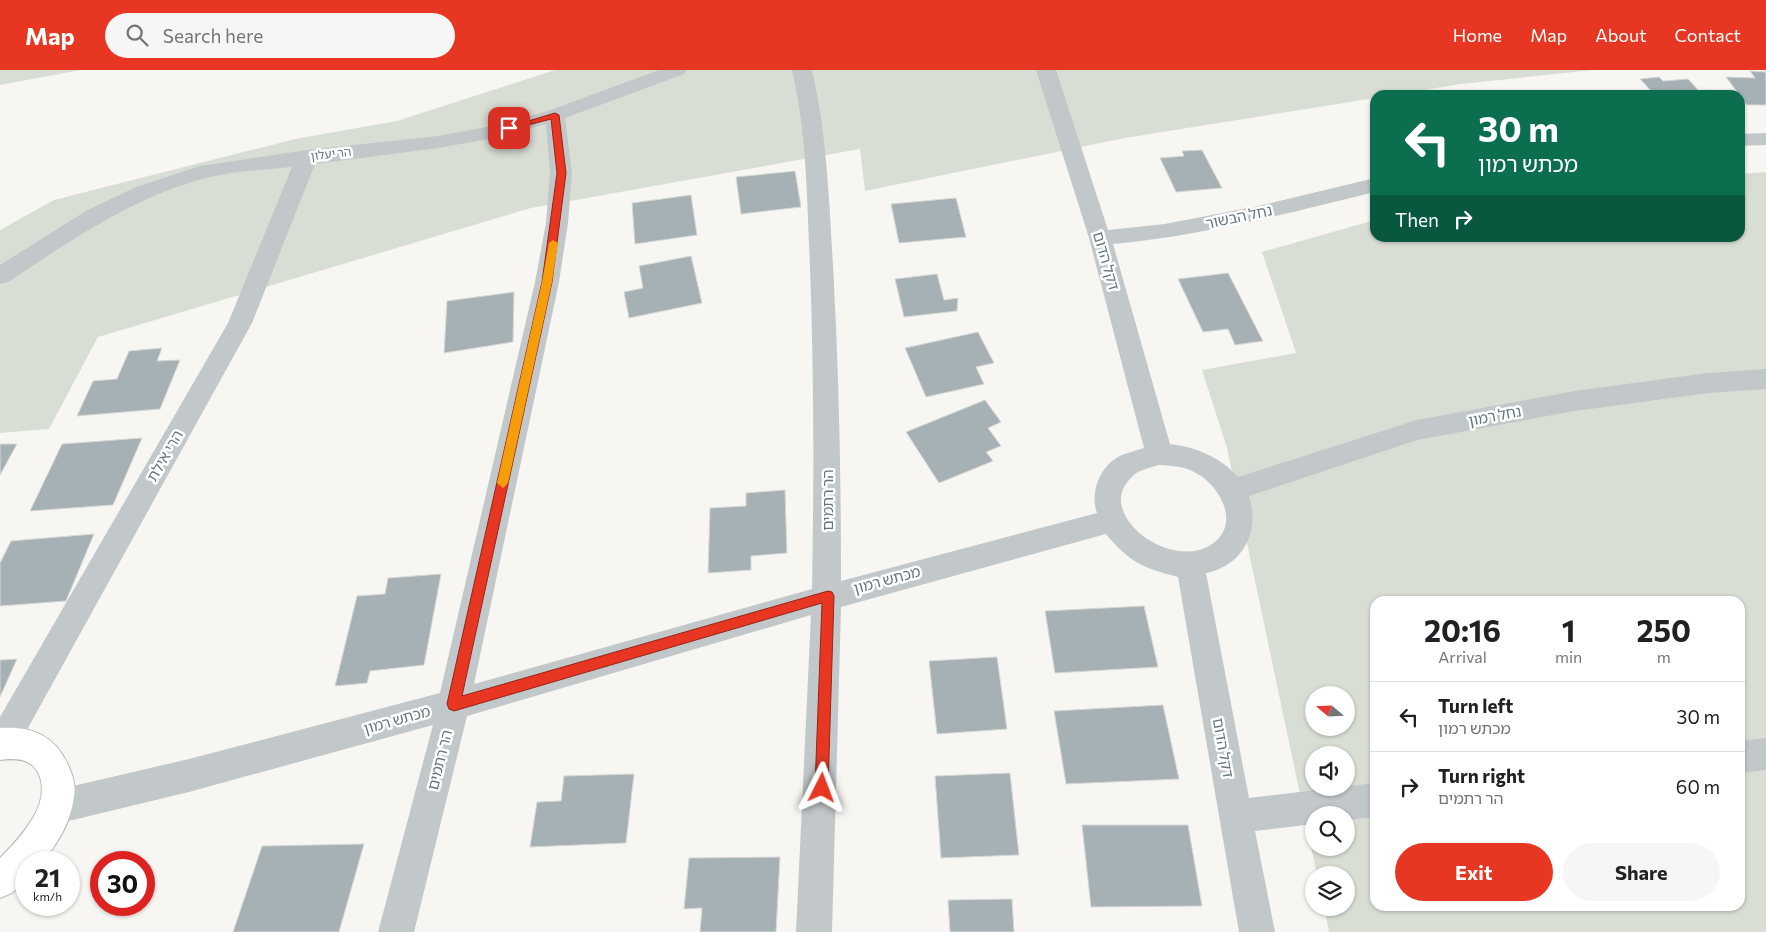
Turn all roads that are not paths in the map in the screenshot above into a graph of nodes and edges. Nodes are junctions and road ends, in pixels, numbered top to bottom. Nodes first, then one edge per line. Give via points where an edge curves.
1 (677, 70) edge
2 (802, 70) edge
3 (1046, 70) edge
4 (555, 115) junction
5 (1766, 139) edge
6 (1745, 140) edge
7 (307, 157) junction
8 (1370, 185) edge
9 (1100, 238) junction
10 (0, 276) edge
11 (1766, 379) edge
12 (1159, 454) junction
13 (1232, 490) junction
14 (1111, 521) junction
15 (1190, 564) junction
16 (828, 596) junction
17 (454, 704) junction
18 (1, 744) edge
19 (1766, 754) edge
20 (1745, 756) edge
21 (1370, 801) edge
22 (56, 807) junction
23 (1236, 816) junction
24 (0, 881) edge
25 (396, 932) edge
26 (814, 932) edge
27 (1257, 932) edge

1 - 4 street, הר יעלון
2 - 16 street, הר רתמים via 810,98 819,214 827,407
3 - 9 street, דקל הדום
4 - 7 street, הר יעלון via 494,132 438,142
4 - 17 street, הר רתמים via 562,173 547,282
5 - 6 street
7 - 10 street, הר יעלון via 207,171 144,192 94,216
7 - 18 street, הרי אילת via 240,323
8 - 9 street, נחל הבשור via 1165,232
9 - 12 street, דקל הדום
11 - 13 street, נחל רמון via 1708,383 1576,401 1417,430
12 - 13 street via 1180,455 1201,462
12 - 14 street via 1141,457 1114,475 1108,489
13 - 15 street via 1240,507 1241,523 1236,538 1225,551 1209,560
14 - 15 street via 1124,539 1143,553 1166,562
14 - 16 street, מכתש רמון
15 - 23 street, דקל הדום
16 - 17 street, מכתש רמון
16 - 26 street, הר רתמים
17 - 22 street, מכתש רמון via 179,780
17 - 25 street, הר רתמים
18 - 22 street via 29,746 48,758 58,780
19 - 20 street
21 - 23 street
22 - 24 street via 41,838
23 - 27 street, דקל הדום

